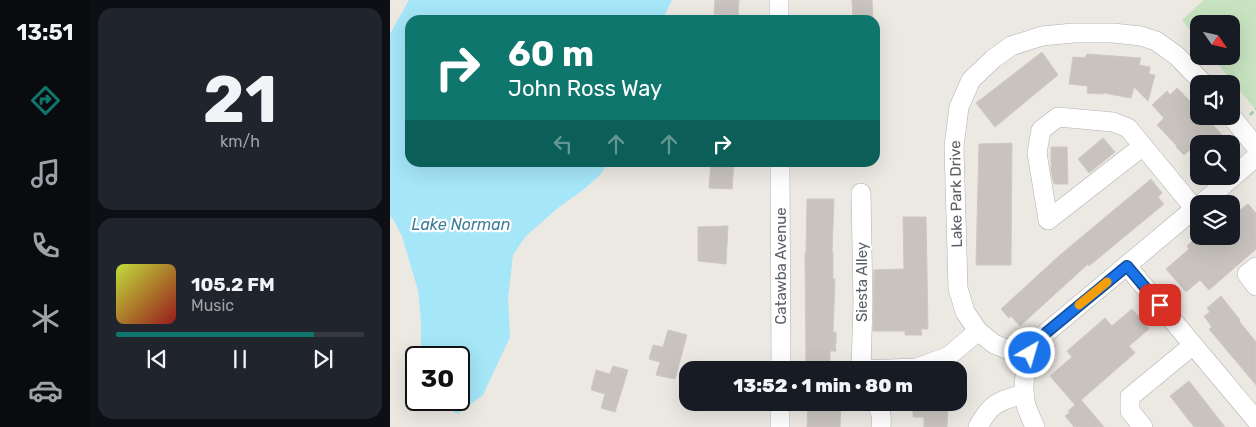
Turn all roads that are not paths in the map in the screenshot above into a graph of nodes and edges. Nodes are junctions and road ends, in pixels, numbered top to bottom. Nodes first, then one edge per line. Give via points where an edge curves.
1 (779, 0) edge
2 (779, 15) edge
3 (1195, 75) edge
4 (1238, 125) edge
5 (1143, 146) junction
6 (1256, 147) edge
7 (1256, 157) edge
8 (780, 167) edge
9 (861, 193) dead end
10 (1211, 195) edge
11 (1190, 197) edge
12 (1190, 213) edge
13 (1127, 266) junction
14 (1256, 267) edge
15 (1256, 286) edge
16 (978, 331) junction
17 (1193, 345) junction
18 (1029, 358) junction
19 (780, 361) edge
20 (861, 361) edge
21 (935, 361) edge
22 (1024, 394) junction
23 (780, 411) edge
24 (881, 411) edge
25 (1256, 420) edge
26 (780, 427) edge
27 (882, 427) edge
28 (978, 427) edge
29 (1036, 427) edge
30 (1143, 427) edge

1 - 2 street
3 - 16 street, Lake Park Drive via 1156,41 1141,36 1073,32 1042,36 1011,46 971,80 959,107 954,146 958,288 965,312
4 - 6 street
5 - 5 street via 1128,128 1113,122 1058,117 1041,130 1037,153 1048,220
5 - 11 street
7 - 10 street
8 - 19 street, Catawba Avenue
9 - 20 street, Siesta Alley
12 - 13 street
13 - 17 street
13 - 18 street via 1047,332 1036,343
14 - 15 street via 1247,274
16 - 18 street, Lake Park Drive via 994,344
16 - 21 street via 948,356
17 - 25 street
17 - 30 street via 1130,397 1130,411
18 - 22 street
22 - 28 street via 1004,399 988,410
22 - 29 street
23 - 26 street
24 - 27 street

